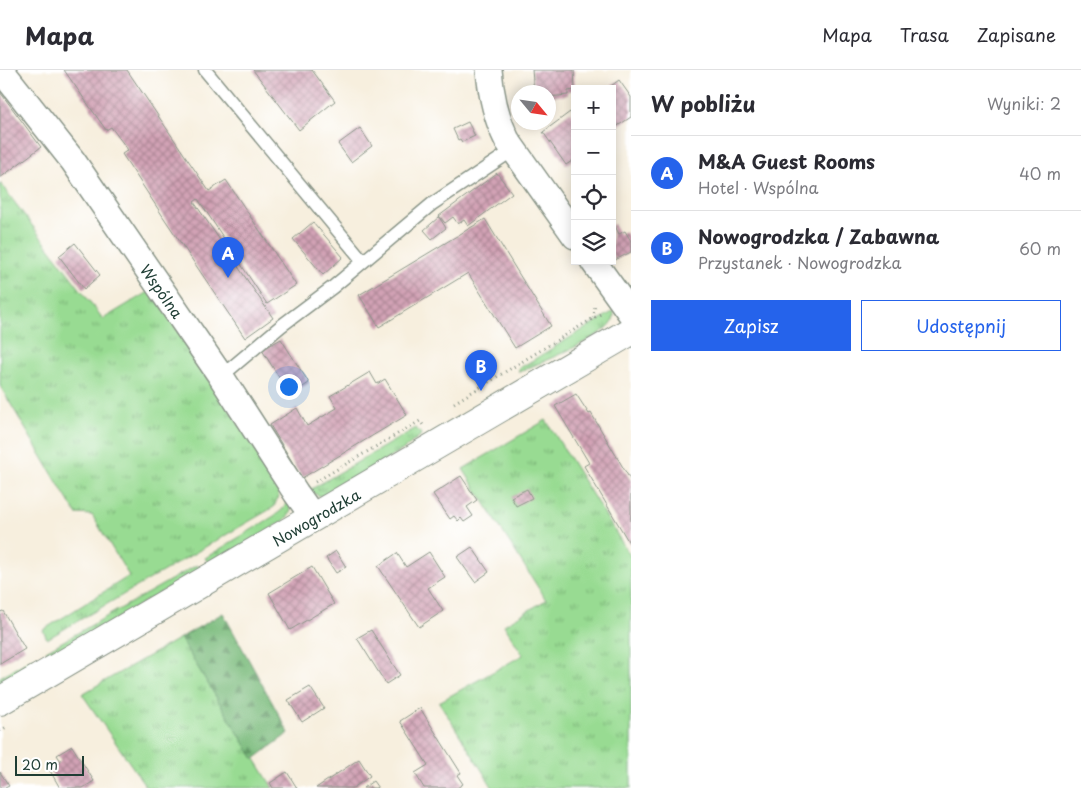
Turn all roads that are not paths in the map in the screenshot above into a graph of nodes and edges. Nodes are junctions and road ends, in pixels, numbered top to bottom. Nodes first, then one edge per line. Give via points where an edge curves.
1 (1, 70) edge
2 (205, 70) edge
3 (489, 70) edge
4 (513, 150) junction
5 (571, 230) edge
6 (363, 261) junction
7 (596, 265) edge
8 (626, 308) edge
9 (631, 331) edge
10 (220, 375) junction
11 (314, 518) junction
12 (0, 701) edge

1 - 10 street, Wspólna via 73,161
2 - 6 lane
3 - 4 street via 498,120
4 - 5 street
4 - 6 lane via 432,204
6 - 10 lane
7 - 8 street
9 - 11 street, Nowogrodzka
10 - 11 street, Wspólna
11 - 12 street, Nowogrodzka

